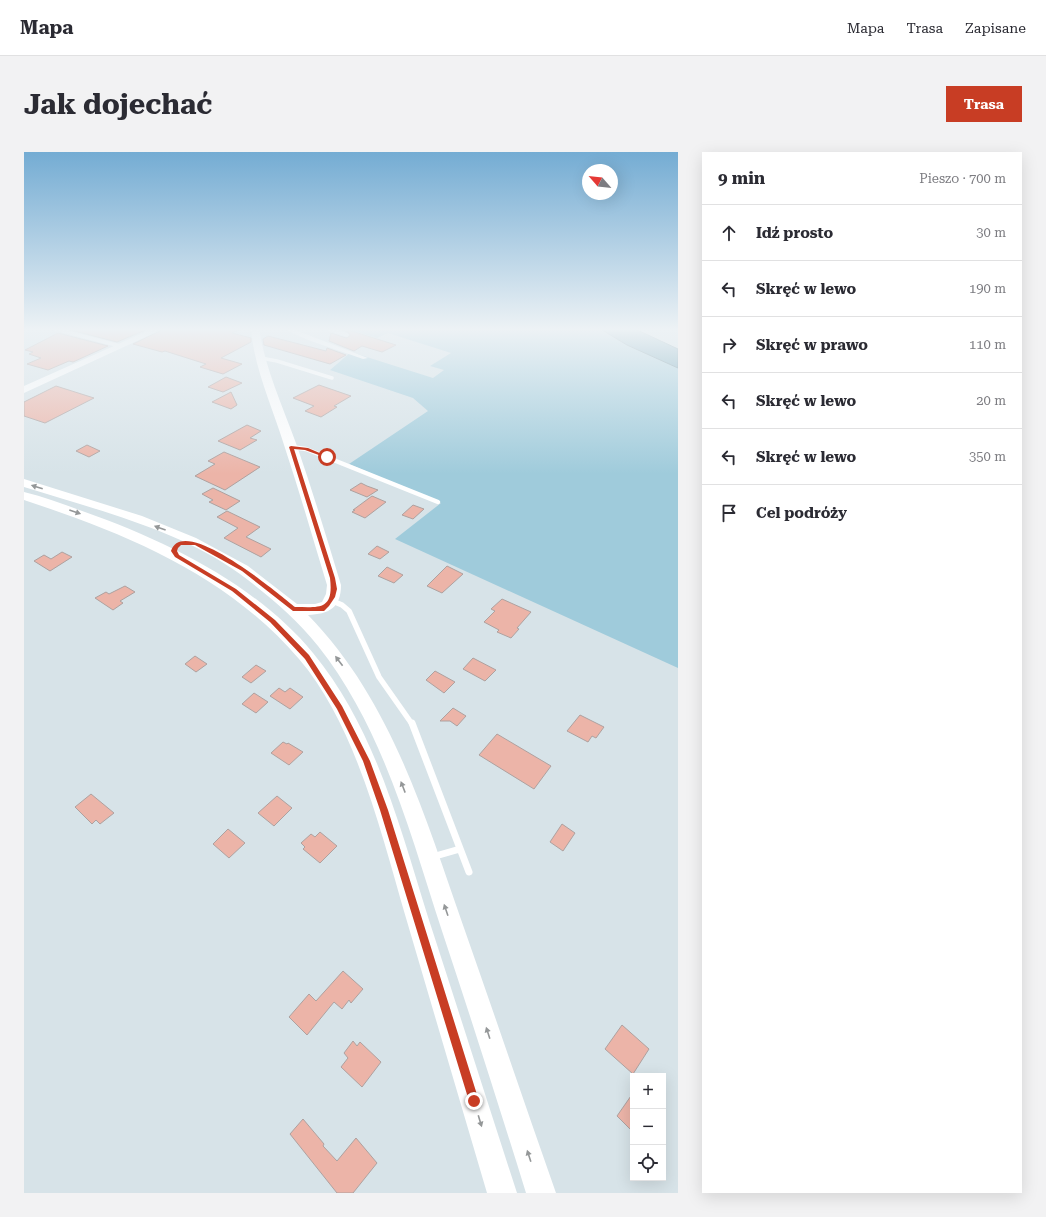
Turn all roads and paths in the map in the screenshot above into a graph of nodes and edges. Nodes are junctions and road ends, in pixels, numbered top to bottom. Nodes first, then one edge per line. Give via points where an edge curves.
1 (53, 377) edge
2 (266, 377) edge
3 (328, 377) edge
4 (332, 378) dead end
5 (24, 390) edge
6 (291, 447) junction
7 (24, 483) edge
8 (24, 496) edge
9 (438, 502) dead end
10 (196, 543) junction
11 (177, 556) junction
12 (326, 605) junction
13 (293, 609) junction
14 (322, 638) junction
15 (460, 849) junction
16 (428, 858) junction
17 (469, 872) dead end
18 (502, 1193) edge
19 (541, 1193) edge

1 - 5 main road
2 - 6 main road
3 - 4 lane
6 - 9 lane via 306,449
6 - 12 main road via 332,578 334,589
10 -> 7 main road via 101,507
8 -> 11 main road via 102,522
10 - 11 main road via 180,544 175,547
10 - 13 main road via 244,570
11 -> 18 main road via 234,590 272,621 307,657 340,708 366,761 386,816
12 - 13 main road
12 - 14 main road
12 - 15 lane via 342,605 349,611 380,677 392,698 412,723
13 - 14 main road
16 -> 14 main road via 391,753 374,717 356,684
15 - 16 lane
15 - 17 lane
19 -> 16 main road

